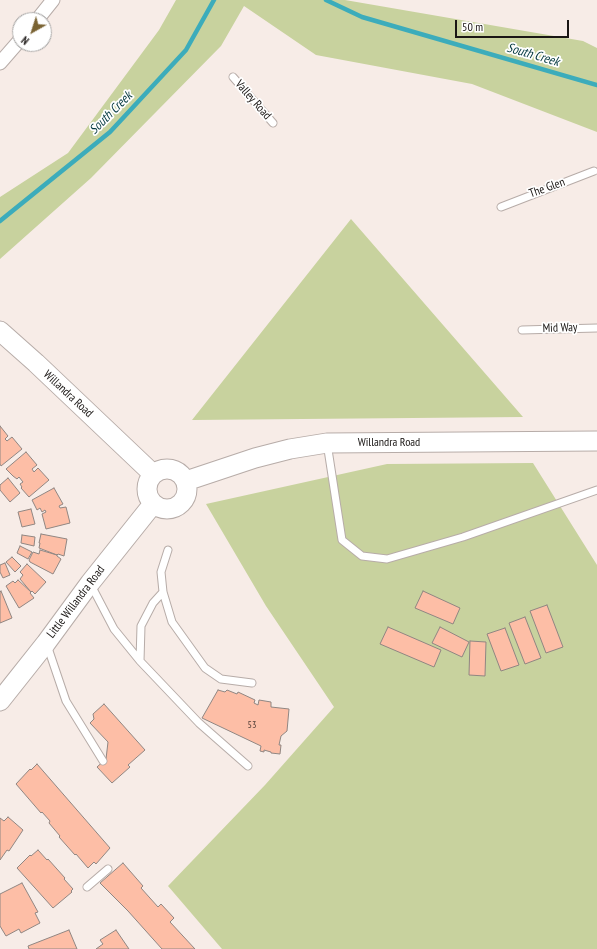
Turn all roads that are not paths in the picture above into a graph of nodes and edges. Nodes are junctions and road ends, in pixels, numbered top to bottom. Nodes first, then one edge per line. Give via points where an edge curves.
1 (53, 0) edge
2 (43, 12) edge
3 (12, 49) edge
4 (0, 63) edge
5 (233, 77) dead end
6 (273, 123) dead end
7 (594, 171) dead end
8 (501, 206) dead end
9 (597, 328) edge
10 (522, 330) dead end
11 (0, 331) edge
12 (597, 441) edge
13 (327, 443) junction
14 (152, 474) junction
15 (186, 481) junction
16 (597, 490) edge
17 (153, 504) junction
18 (168, 550) dead end
19 (90, 583) junction
20 (163, 592) junction
21 (46, 642) junction
22 (140, 661) junction
23 (252, 683) dead end
24 (0, 701) edge
25 (103, 761) dead end
26 (248, 766) dead end
27 (108, 869) dead end
28 (87, 887) dead end

1 - 2 street
3 - 4 street
5 - 6 lane, Valley Road
7 - 8 lane, The Glen
9 - 10 lane, Mid Way
11 - 14 main road, Willandra Road
12 - 13 main road, Willandra Road
13 - 15 main road, Willandra Road via 255,458
13 - 16 lane via 342,540 362,556 387,559 462,537
14 - 15 main road via 159,469 167,468 182,474
14 - 17 main road via 146,486
15 - 17 main road via 187,495 179,506 166,509
17 - 19 main road, Little Willandra Road
18 - 20 lane via 161,572
19 - 21 main road, Little Willandra Road
19 - 22 lane via 114,629
20 - 22 lane via 153,603 141,626
20 - 23 lane via 172,622 205,668 221,679
21 - 24 main road, Little Willandra Road
21 - 25 lane via 66,701
22 - 26 lane via 199,723
27 - 28 lane

